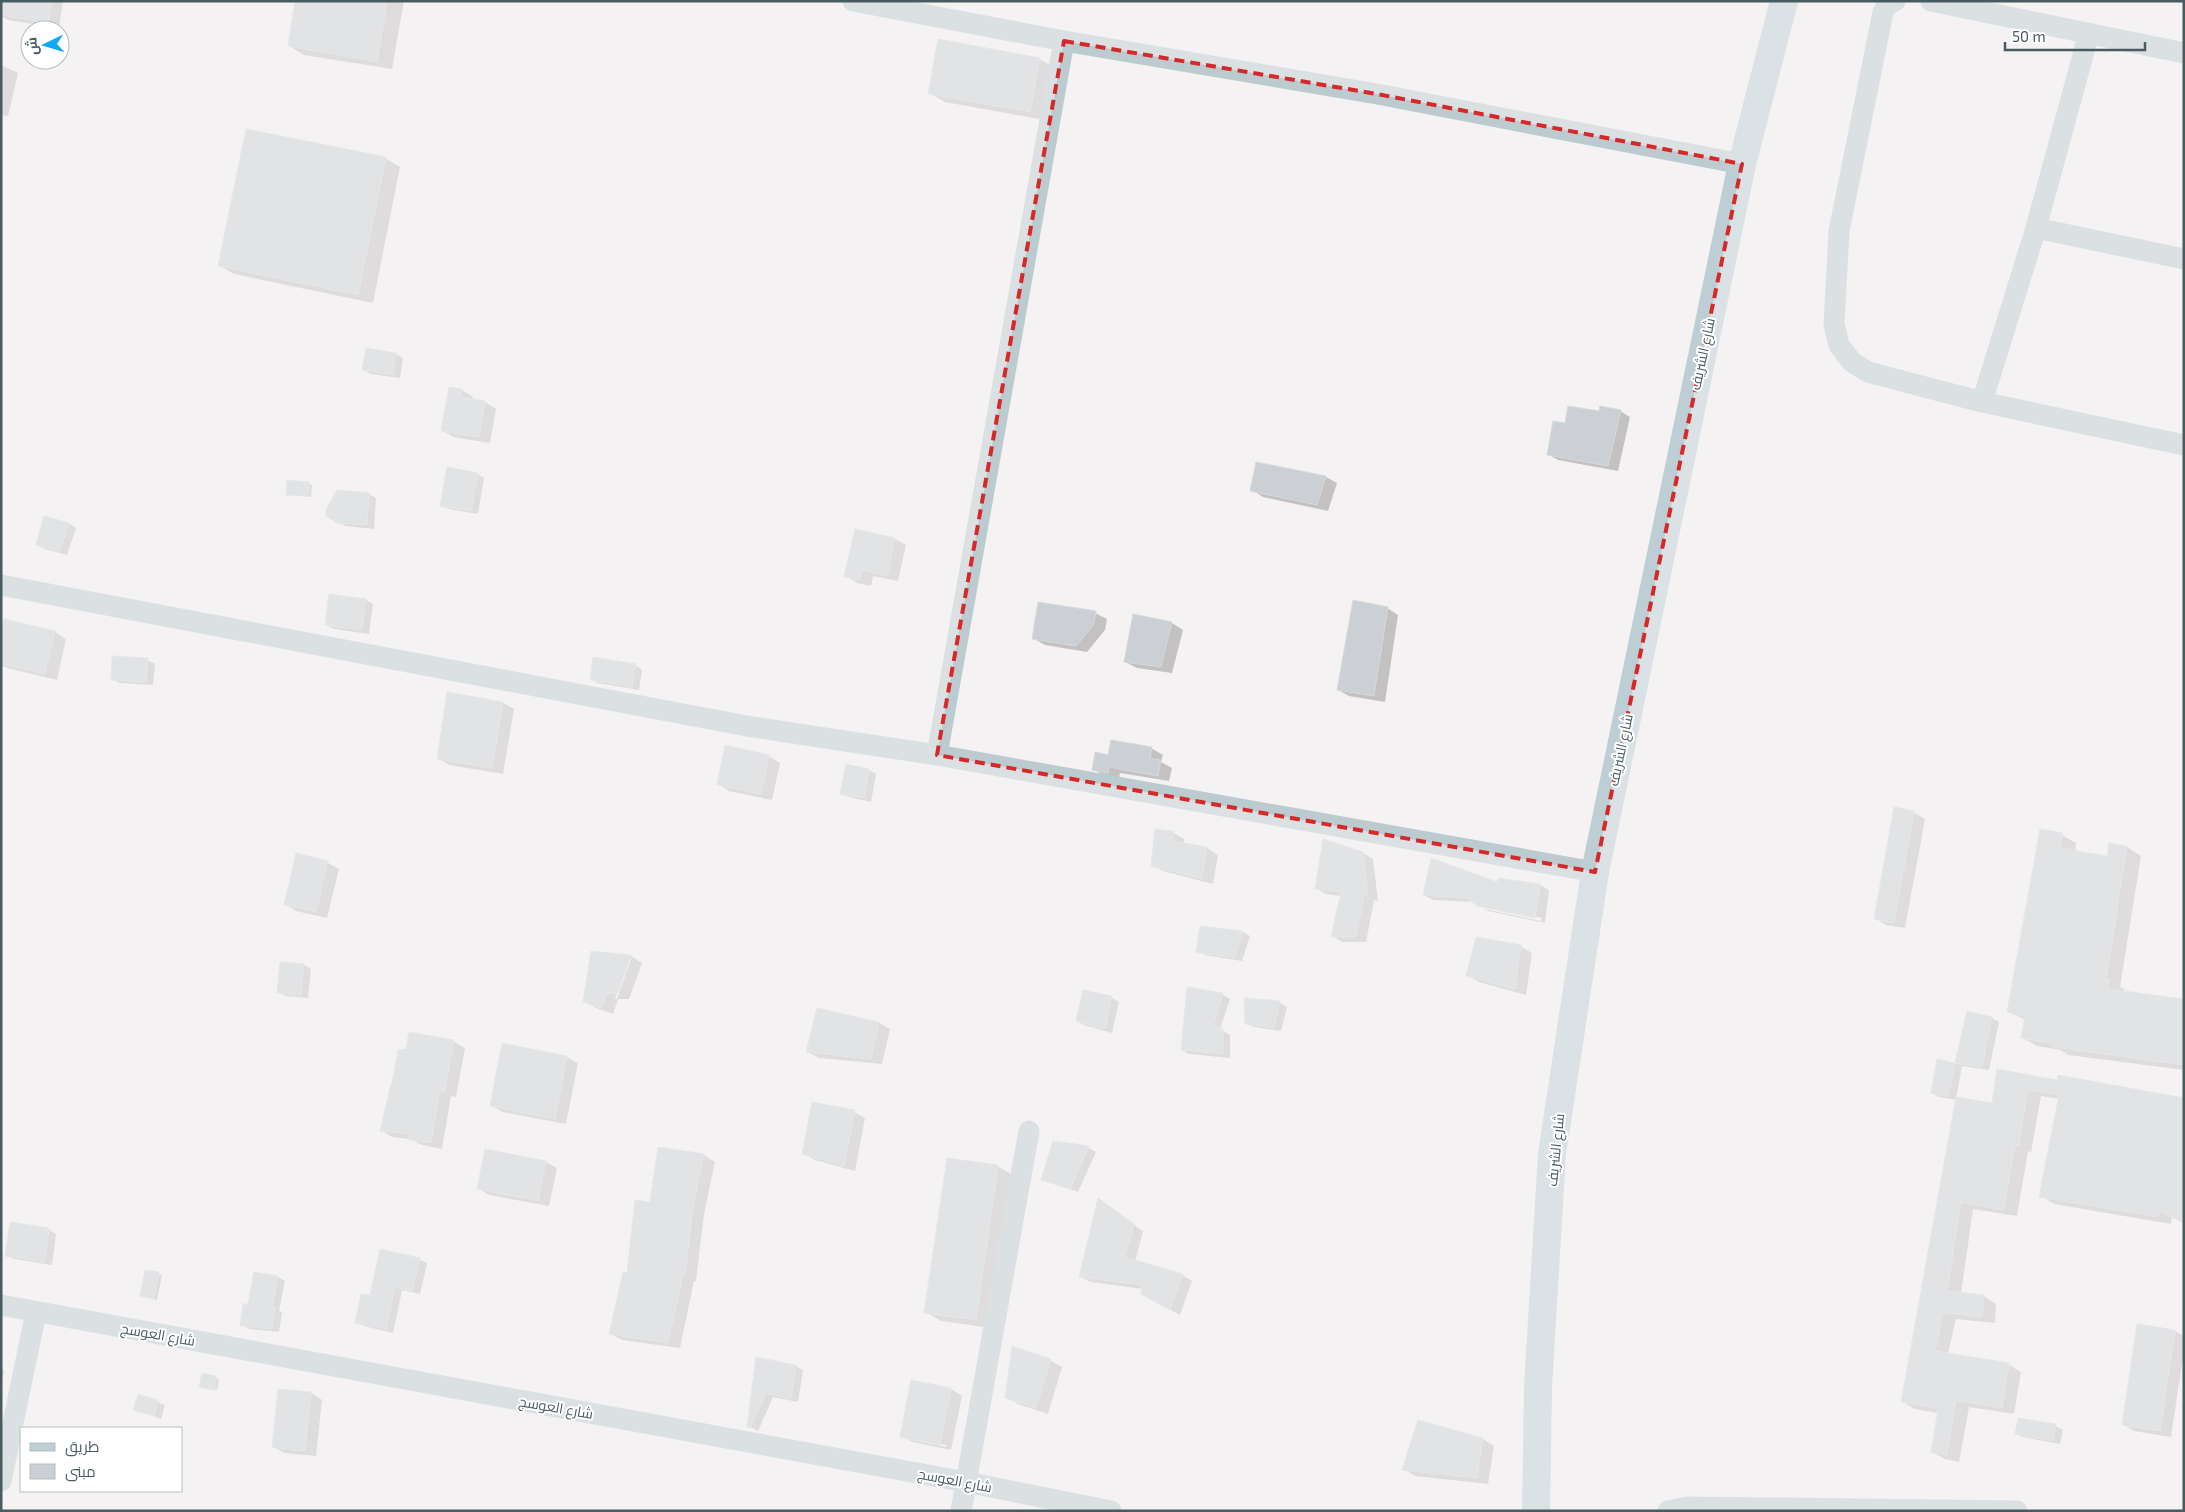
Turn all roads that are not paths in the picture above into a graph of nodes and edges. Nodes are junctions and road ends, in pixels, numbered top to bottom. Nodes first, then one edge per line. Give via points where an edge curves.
1 (853, 1) edge
2 (1784, 1) edge
3 (1895, 1) edge
4 (1931, 1) edge
5 (2089, 33) junction
6 (1064, 41) junction
7 (2184, 53) edge
8 (1742, 164) junction
9 (2036, 228) junction
10 (2184, 259) edge
11 (1982, 402) junction
12 (2184, 444) edge
13 (1, 585) edge
14 (937, 755) junction
15 (1596, 872) junction
16 (1029, 1131) dead end
17 (1, 1305) edge
18 (36, 1312) junction
19 (1, 1481) edge
20 (966, 1482) junction
21 (1842, 1510) edge
22 (961, 1511) edge
23 (1111, 1511) edge
24 (1536, 1511) edge
25 (1668, 1511) edge
26 (2017, 1511) edge

1 - 6 street
2 - 8 main road, شارع الشريف
3 - 11 street via 1888,4 1883,12 1839,231 1834,324 1839,345 1852,362 1868,372
4 - 5 street
5 - 7 street
5 - 9 street
6 - 8 street via 1377,94
6 - 14 street
8 - 15 main road, شارع الشريف
9 - 10 street
9 - 11 street
11 - 12 street
13 - 14 street via 747,726
14 - 15 street
15 - 24 main road, شارع الشريف via 1552,1154 1538,1387
16 - 20 street
17 - 18 street, شارع العوسج
18 - 19 street
18 - 20 street, شارع العوسج
20 - 22 street
20 - 23 street, شارع العوسج
21 - 25 street via 1687,1507
21 - 26 street

